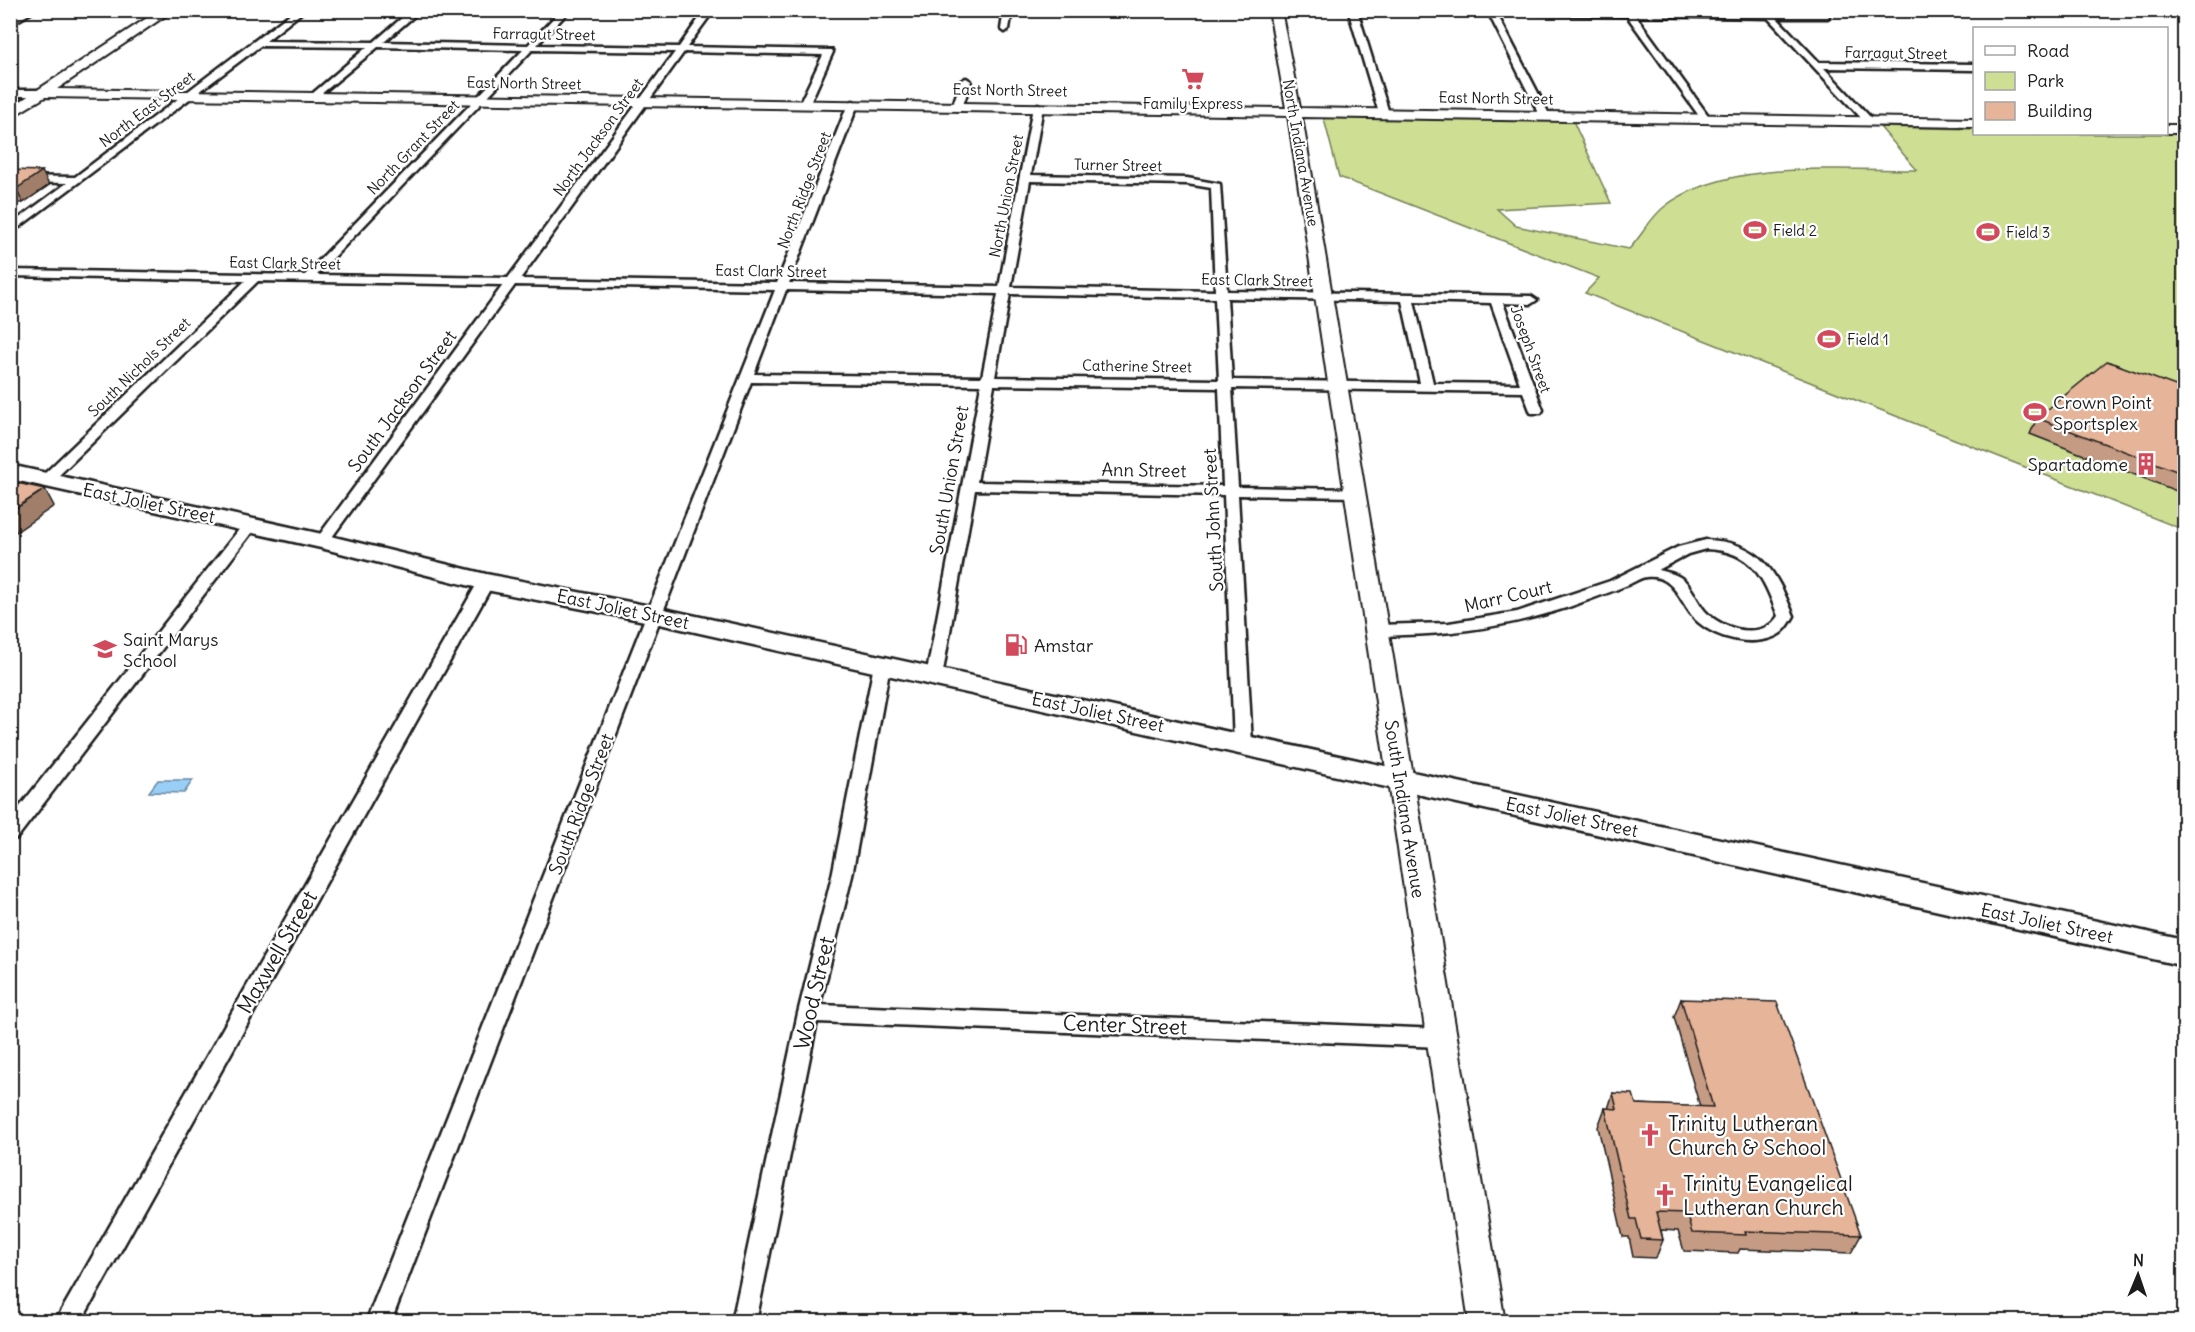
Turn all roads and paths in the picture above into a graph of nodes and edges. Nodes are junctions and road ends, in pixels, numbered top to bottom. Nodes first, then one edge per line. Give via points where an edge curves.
1 (32, 10) edge
2 (168, 10) edge
3 (301, 10) edge
4 (417, 10) edge
5 (566, 10) edge
6 (710, 10) edge
7 (1008, 10) edge
8 (1275, 10) edge
9 (1342, 10) edge
10 (1353, 11) edge
11 (1491, 11) edge
12 (1628, 12) edge
13 (1768, 13) edge
14 (1825, 16) dead end
15 (10, 23) edge
16 (1005, 28) dead end
17 (258, 43) junction
18 (377, 45) junction
19 (530, 47) junction
20 (682, 50) junction
21 (1816, 65) junction
22 (1973, 68) edge
23 (966, 81) dead end
24 (10, 93) edge
25 (44, 93) junction
26 (190, 95) junction
27 (315, 96) junction
28 (481, 98) junction
29 (643, 101) junction
30 (806, 103) junction
31 (853, 104) junction
32 (958, 105) junction
33 (1038, 107) junction
34 (1294, 111) junction
35 (1384, 113) junction
36 (10, 114) edge
37 (1545, 116) junction
38 (1705, 118) junction
39 (1868, 120) junction
40 (1973, 123) edge
41 (2168, 129) edge
42 (2184, 129) edge
43 (1025, 178) junction
44 (10, 179) edge
45 (78, 180) junction
46 (1211, 183) joint
47 (10, 231) edge
48 (10, 273) edge
49 (255, 277) junction
50 (308, 278) junction
51 (511, 282) junction
52 (782, 287) junction
53 (1003, 291) junction
54 (1222, 294) junction
55 (1325, 296) junction
56 (1407, 298) junction
57 (1496, 299) junction
58 (1531, 300) dead end
59 (748, 378) junction
60 (987, 381) junction
61 (1227, 384) junction
62 (1339, 385) junction
63 (1427, 387) junction
64 (1526, 388) junction
65 (1536, 410) dead end
66 (10, 472) edge
67 (46, 480) junction
68 (968, 486) junction
69 (1232, 492) junction
70 (1355, 493) junction
71 (250, 525) junction
72 (322, 541) junction
73 (1643, 572) junction
74 (486, 582) junction
75 (655, 615) junction
76 (1376, 630) junction
77 (882, 665) junction
78 (934, 677) junction
79 (1243, 744) junction
80 (1400, 779) junction
81 (10, 833) edge
82 (2184, 953) edge
83 (808, 1013) junction
84 (1441, 1038) junction
85 (67, 1322) edge
86 (378, 1322) edge
87 (744, 1322) edge
88 (1487, 1322) edge

1 - 15 street
2 - 25 street
3 - 17 street, North East Street
4 - 18 street
5 - 19 street, North Grant Street
6 - 20 street, North Jackson Street
7 - 16 street
8 - 34 street, North Indiana Avenue
9 - 10 street
10 - 11 street
10 - 35 street
11 - 12 street
11 - 37 street
12 - 13 street
12 - 38 street
13 - 14 street
13 - 21 street
17 - 18 street, Farragut Street
17 - 26 street, North East Street
18 - 19 street, Farragut Street
18 - 27 street
19 - 20 street, Farragut Street
19 - 28 street, North Grant Street
20 - 29 street, North Jackson Street
20 - 30 street, Farragut Street via 829,51
21 - 22 street, Farragut Street
21 - 39 street
23 - 32 street
24 - 25 street
25 - 26 street, East North Street
25 - 36 street
26 - 27 street, East North Street
26 - 45 street, North East Street
27 - 28 street, East North Street
28 - 29 street, East North Street
28 - 50 street, North Grant Street
29 - 30 street, East North Street
29 - 51 street, North Jackson Street
30 - 31 street, East North Street
31 - 32 street, East North Street
31 - 52 street, North Ridge Street
32 - 33 street, East North Street
33 - 34 street, East North Street
33 - 43 street, North Union Street
34 - 35 street, East North Street
34 - 55 street, North Indiana Avenue
35 - 37 street, East North Street
37 - 38 street, East North Street
38 - 39 street, East North Street
39 - 40 street, East North Street
41 - 42 street
43 - 46 street, Turner Street
43 - 53 street, North Union Street
44 - 45 street
45 - 47 street, North East Street
46 - 54 street, South John Street via 1217,191
48 - 49 street, East Clark Street
49 - 50 street, East Clark Street
49 - 67 street, South Nichols Street
50 - 51 street, East Clark Street
51 - 52 street, East Clark Street
51 - 72 street, South Jackson Street
52 - 53 street, East Clark Street
52 - 59 street, South Ridge Street
53 - 54 street, East Clark Street
53 - 60 street, South Union Street
54 - 55 street, East Clark Street
54 - 61 street, South John Street
55 - 56 street, East Clark Street
55 - 62 street, South Indiana Avenue
56 - 57 street, East Clark Street
56 - 63 street
57 - 58 street, East Clark Street
57 - 64 street, Joseph Street
59 - 60 street, Catherine Street
59 - 75 street, South Ridge Street
60 - 61 street, Catherine Street
60 - 68 street, South Union Street
61 - 62 street, Catherine Street
61 - 69 street, South John Street
62 - 63 street, Catherine Street
62 - 70 street, South Indiana Avenue
63 - 64 street, Catherine Street
64 - 65 street, Joseph Street
66 - 67 main road, East Joliet Street
67 - 71 main road, East Joliet Street
68 - 69 street, Ann Street
68 - 78 street, South Union Street
69 - 70 street, Ann Street
69 - 79 street, South John Street
70 - 76 street, South Indiana Avenue
71 - 72 main road, East Joliet Street
71 - 81 street
72 - 74 main road, East Joliet Street
73 - 73 street, Marr Court via 1704,544 1734,549 1763,566 1786,615 1783,624 1768,634 1756,636 1724,630 1701,616 1672,578
73 - 76 street, Marr Court via 1584,597 1519,617 1440,630
74 - 75 main road, East Joliet Street
74 - 85 street, Maxwell Street
75 - 77 main road, East Joliet Street
75 - 86 street, South Ridge Street
76 - 80 street, South Indiana Avenue
77 - 78 main road, East Joliet Street
77 - 83 street, Wood Street via 842,876
78 - 79 main road, East Joliet Street
79 - 80 main road, East Joliet Street
80 - 82 main road, East Joliet Street
80 - 84 street, South Indiana Avenue
83 - 84 street, Center Street
83 - 87 street, Wood Street
84 - 88 street, South Indiana Avenue

